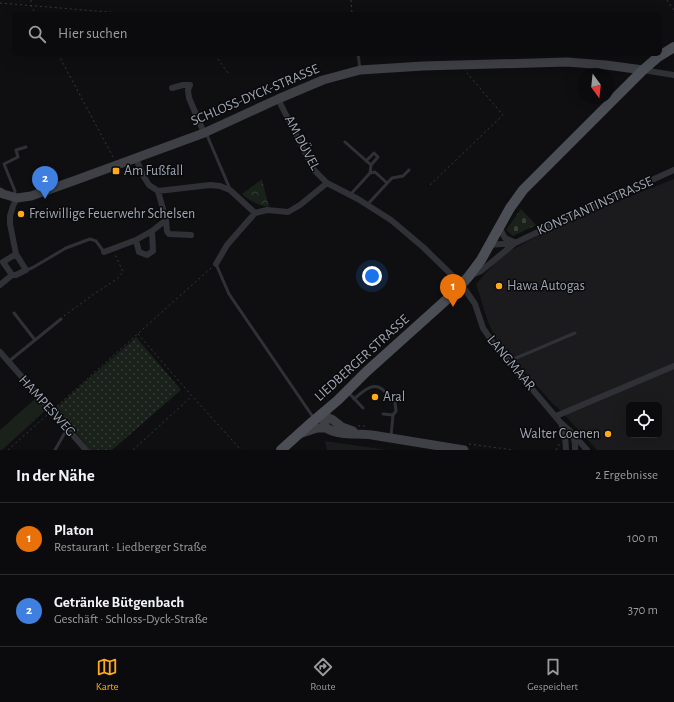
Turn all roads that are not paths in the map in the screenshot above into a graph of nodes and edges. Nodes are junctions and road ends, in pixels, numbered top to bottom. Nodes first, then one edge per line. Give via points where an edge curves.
1 (674, 47) edge
2 (662, 54) edge
3 (358, 56) edge
4 (660, 56) edge
5 (360, 70) junction
6 (643, 70) junction
7 (674, 75) edge
8 (172, 88) dead end
9 (278, 99) junction
10 (205, 132) junction
11 (345, 142) dead end
12 (26, 147) dead end
13 (136, 159) junction
14 (366, 161) junction
15 (371, 165) junction
16 (409, 170) dead end
17 (674, 170) edge
18 (370, 173) junction
19 (327, 183) junction
20 (387, 183) junction
21 (230, 190) junction
22 (158, 191) junction
23 (0, 192) edge
24 (350, 195) junction
25 (16, 198) junction
26 (367, 205) junction
27 (255, 213) junction
28 (166, 220) junction
29 (499, 227) junction
30 (152, 231) junction
31 (191, 235) dead end
32 (136, 240) junction
33 (515, 243) junction
34 (489, 245) junction
35 (104, 252) joint
36 (16, 254) junction
37 (216, 264) joint
38 (26, 270) junction
39 (12, 276) junction
40 (469, 276) junction
41 (0, 284) edge
42 (462, 285) junction
43 (14, 313) dead end
44 (61, 319) road end
45 (575, 333) dead end
46 (35, 340) junction
47 (0, 352) edge
48 (509, 361) junction
49 (8, 362) junction
50 (674, 366) edge
51 (384, 391) dead end
52 (350, 395) junction
53 (336, 402) junction
54 (394, 403) dead end
55 (363, 408) dead end
56 (383, 414) dead end
57 (393, 415) junction
58 (556, 416) junction
59 (318, 417) junction
60 (336, 422) junction
61 (560, 422) junction
62 (67, 428) junction
63 (326, 428) junction
64 (572, 433) junction
65 (298, 434) junction
66 (360, 434) junction
67 (391, 438) junction
68 (56, 450) edge
69 (86, 450) edge
70 (281, 450) edge
71 (464, 450) edge
72 (566, 450) edge
73 (576, 450) edge
74 (587, 450) edge

1 - 2 main road, LIEDBERGER STRASSE
3 - 5 lane
4 - 6 main road, LIEDBERGER STRASSE
5 - 6 street, SCHLOSS-DYCK-STRASSE via 567,62
5 - 9 street, SCHLOSS-DYCK-STRASSE via 323,80
6 - 7 street, SCHLOSS-DYCK-STRASSE
6 - 29 main road, LIEDBERGER STRASSE via 523,190
8 - 10 street via 190,85 189,98
9 - 10 street, SCHLOSS-DYCK-STRASSE
9 - 19 street, AM DÜVEL via 314,170
10 - 13 street, SCHLOSS-DYCK-STRASSE
10 - 21 lane
11 - 14 lane
12 - 25 lane via 16,150 18,157 4,164
13 - 22 street via 149,185
13 - 25 street, SCHLOSS-DYCK-STRASSE via 31,196
14 - 15 lane
14 - 15 lane via 374,153 378,157
15 - 18 lane
16 - 20 lane via 403,176 392,178
17 - 33 street, KONSTANTINSTRASSE
18 - 20 lane via 375,172
18 - 24 lane
19 - 24 street, AM DÜVEL
19 - 27 street via 300,206 288,212 267,210
20 - 26 lane
21 - 22 street via 210,185
21 - 27 street
22 - 28 street
23 - 25 street
24 - 26 street, AM DÜVEL
25 - 36 street via 10,224
26 - 42 street, AM DÜVEL via 400,227
27 - 37 street via 227,245
28 - 30 street
28 - 31 street via 169,234
29 - 33 street via 505,238
29 - 34 main road, LIEDBERGER STRASSE
30 - 32 street
30 - 32 street via 152,251 147,255 139,252
32 - 35 street
33 - 34 street, KONSTANTINSTRASSE
33 - 40 street, KONSTANTINSTRASSE via 480,271
34 - 40 main road, LIEDBERGER STRASSE
35 - 38 lane via 96,241 90,239 66,248
36 - 38 street
36 - 39 street via 3,262
37 - 59 lane via 229,294
38 - 39 street
39 - 41 street
40 - 42 main road, LIEDBERGER STRASSE
42 - 48 street, LANGMAAR via 475,304 483,328
42 - 52 main road, LIEDBERGER STRASSE via 366,372
43 - 46 lane
44 - 46 lane, HAMPESWEG
45 - 48 lane
46 - 49 lane, HAMPESWEG
47 - 49 street, HAMPESWEG
48 - 58 street, LANGMAAR
49 - 62 street, HAMPESWEG
50 - 58 street
51 - 52 lane via 377,387 367,388
52 - 53 main road, LIEDBERGER STRASSE
52 - 55 lane
53 - 59 main road, LIEDBERGER STRASSE
53 - 60 street
54 - 57 lane via 396,411
56 - 57 lane
57 - 67 lane
58 - 61 street, LANGMAAR
59 - 60 street
59 - 63 street
59 - 65 main road, LIEDBERGER STRASSE
60 - 66 street
61 - 64 street, LANGMAAR
61 - 72 street, LANGMAAR via 565,435
62 - 68 lane
62 - 69 street, HAMPESWEG
63 - 65 street
63 - 66 street via 333,432
64 - 73 street
64 - 74 street, LANGMAAR
65 - 70 main road, LIEDBERGER STRASSE
66 - 67 street
67 - 71 street

